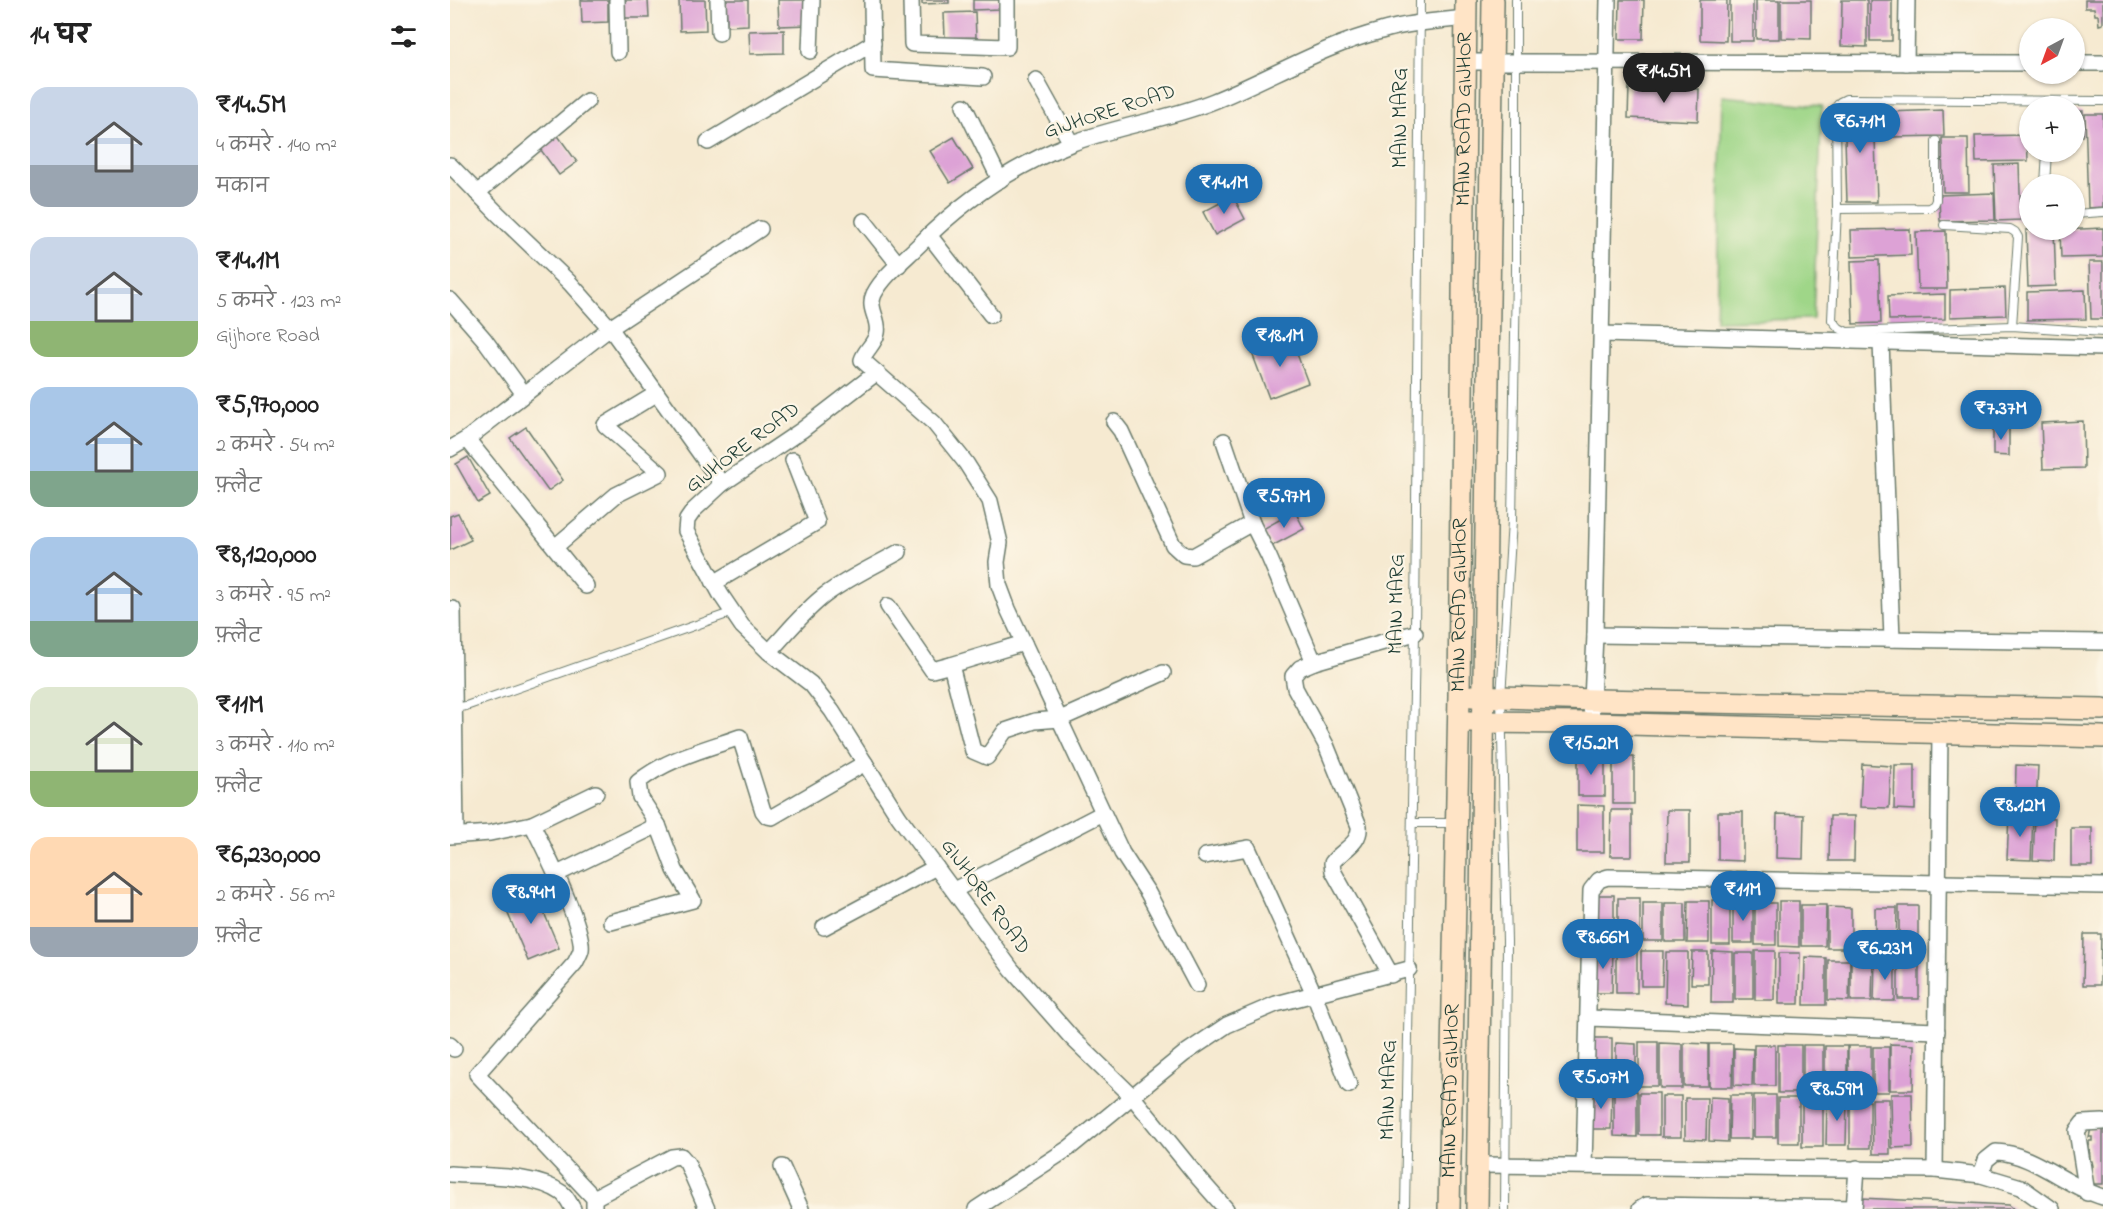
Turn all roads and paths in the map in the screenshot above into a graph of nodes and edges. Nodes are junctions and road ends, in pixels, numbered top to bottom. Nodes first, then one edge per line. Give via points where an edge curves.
1 (617, 0) edge
2 (718, 0) edge
3 (812, 0) edge
4 (872, 0) edge
5 (911, 0) edge
6 (1007, 0) edge
7 (1420, 0) edge
8 (1493, 0) edge
9 (1516, 0) edge
10 (1608, 0) edge
11 (1907, 0) edge
12 (1466, 9) edge
13 (1420, 22) junction
14 (719, 33) dead end
15 (873, 43) junction
16 (810, 51) dead end
17 (618, 52) dead end
18 (1464, 62) junction
19 (1493, 62) junction
20 (1515, 62) junction
21 (1607, 62) junction
22 (1906, 63) junction
23 (2019, 63) edge
24 (2085, 63) edge
25 (2103, 63) edge
26 (982, 77) dead end
27 (1036, 80) dead end
28 (587, 101) dead end
29 (2103, 101) edge
30 (964, 106) dead end
31 (1936, 141) dead end
32 (708, 142) dead end
33 (1071, 143) junction
34 (450, 165) edge
35 (1000, 180) junction
36 (477, 193) junction
37 (1837, 209) junction
38 (2103, 212) edge
39 (2085, 213) edge
40 (864, 221) dead end
41 (1944, 225) dead end
42 (760, 229) dead end
43 (928, 235) junction
44 (899, 265) junction
45 (450, 300) edge
46 (991, 315) dead end
47 (2012, 326) junction
48 (610, 328) junction
49 (2103, 332) edge
50 (1602, 334) junction
51 (1881, 342) junction
52 (2103, 348) edge
53 (876, 374) junction
54 (524, 394) junction
55 (656, 394) junction
56 (1114, 422) dead end
57 (468, 439) junction
58 (1224, 441) dead end
59 (450, 449) edge
60 (793, 460) dead end
61 (722, 484) junction
62 (1251, 524) junction
63 (555, 547) junction
64 (899, 552) dead end
65 (714, 583) junction
66 (586, 586) dead end
67 (888, 606) dead end
68 (450, 609) edge
69 (733, 612) junction
70 (1415, 633) junction
71 (1595, 635) junction
72 (1892, 639) junction
73 (2103, 642) edge
74 (1024, 643) junction
75 (769, 652) junction
76 (1314, 662) junction
77 (951, 665) junction
78 (1163, 674) dead end
79 (1459, 695) junction
80 (1493, 697) junction
81 (1594, 700) junction
82 (454, 708) junction
83 (2103, 709) edge
84 (1060, 719) junction
85 (1457, 722) junction
86 (1492, 723) junction
87 (1591, 723) junction
88 (1940, 733) junction
89 (2103, 737) edge
90 (865, 763) junction
91 (596, 793) dead end
92 (1103, 813) junction
93 (1412, 823) junction
94 (1456, 823) junction
95 (531, 825) junction
96 (658, 825) junction
97 (453, 836) edge
98 (1205, 856) dead end
99 (936, 867) junction
100 (556, 874) junction
101 (1939, 882) junction
102 (2103, 886) edge
103 (954, 890) junction
104 (611, 922) dead end
105 (824, 927) dead end
106 (1409, 969) junction
107 (1391, 975) junction
108 (1197, 985) dead end
109 (1314, 994) junction
110 (1588, 1018) junction
111 (1937, 1031) junction
112 (1349, 1085) dead end
113 (1132, 1096) junction
114 (2103, 1122) edge
115 (1478, 1165) junction
116 (1506, 1165) junction
117 (1584, 1166) junction
118 (782, 1167) dead end
119 (1857, 1168) junction
120 (1935, 1170) junction
121 (450, 1174) edge
122 (1981, 1175) junction
123 (2087, 1193) junction
124 (2103, 1197) edge
125 (594, 1204) edge
126 (1854, 1208) edge
127 (573, 1209) edge
128 (707, 1209) edge
129 (801, 1209) edge
130 (976, 1209) edge
131 (1226, 1209) edge
132 (1405, 1209) edge
133 (1449, 1209) edge
134 (1477, 1209) edge
135 (1505, 1209) edge
136 (1640, 1209) edge
137 (2052, 1209) edge

1 - 17 street
2 - 14 street
3 - 16 street
4 - 15 street
5 - 6 street via 912,44 1007,47
7 - 13 lane, MAIN MARG
8 - 19 street, MAIN ROAD GIJHOR
9 - 20 lane
10 - 21 street
11 - 22 street
12 - 13 street, GIJHORE ROAD
12 - 18 street, MAIN ROAD GIJHOR
13 - 33 street, GIJHORE ROAD via 1379,31 1321,53 1211,102
13 - 70 lane, MAIN MARG
15 - 26 street via 873,70
15 - 32 street
18 - 19 street
18 - 79 street, MAIN ROAD GIJHOR
19 - 20 street
19 - 80 street, MAIN ROAD GIJHOR
20 - 21 street
20 - 80 lane via 1512,521
21 - 22 street
21 - 50 street
22 - 23 street
24 - 25 street
27 - 33 street
28 - 36 street
29 - 37 lane via 1846,99 1836,107
30 - 35 street
31 - 37 lane via 1934,205
33 - 35 street, GIJHORE ROAD
34 - 36 street
35 - 43 street, GIJHORE ROAD via 964,203
36 - 48 street via 570,283
37 - 47 lane via 1832,320 1839,328 1847,332
38 - 39 lane
40 - 44 street
41 - 47 lane via 2015,232 2018,237
42 - 48 street
43 - 44 street, GIJHORE ROAD
43 - 46 street
44 - 53 street, GIJHORE ROAD via 875,293 871,304 878,331 862,360
45 - 54 street
47 - 49 lane
48 - 54 street
48 - 55 street
50 - 51 street
50 - 71 street
51 - 52 street
51 - 72 street
53 - 61 street, GIJHORE ROAD
53 - 74 street via 934,423 990,501 1000,543 999,585
54 - 57 street
55 - 61 street
55 - 63 street via 605,425 660,473 616,495
56 - 62 street via 1122,431 1173,545 1184,555 1193,556
57 - 59 street
57 - 63 street
58 - 62 street
60 - 65 street via 817,522
61 - 65 street, GIJHORE ROAD via 694,510 686,531
62 - 76 street
63 - 66 street
64 - 75 street via 825,595
65 - 69 street, GIJHORE ROAD
67 - 77 street via 932,670
68 - 82 street
69 - 75 street, GIJHORE ROAD
69 - 82 lane
70 - 76 street
70 - 93 lane, MAIN MARG
71 - 72 street
71 - 81 street
72 - 73 street
74 - 77 street
74 - 84 street
75 - 90 street, GIJHORE ROAD via 811,684
76 - 107 street via 1293,676 1295,688 1326,745 1360,834 1354,844 1337,855 1333,871
77 - 84 street via 973,751 987,757 1005,731 1035,721
78 - 84 street
79 - 80 street
79 - 85 street, MAIN ROAD GIJHOR
80 - 81 street
80 - 86 street, MAIN ROAD GIJHOR
81 - 83 street
81 - 87 street
82 - 97 street
84 - 92 street
85 - 86 street
85 - 94 street, MAIN ROAD GIJHOR
86 - 87 street
86 - 115 street, MAIN ROAD GIJHOR
86 - 116 lane via 1507,941
87 - 88 street
88 - 89 street
88 - 101 street
90 - 96 street via 772,817 767,816 740,737 669,762 638,782 640,797
90 - 99 street, GIJHORE ROAD
91 - 95 street
92 - 103 street
92 - 108 street
93 - 94 lane
93 - 106 lane, MAIN MARG
94 - 133 street, MAIN ROAD GIJHOR
95 - 97 street
95 - 100 street
96 - 100 street
96 - 104 street via 675,870 693,900
98 - 109 street via 1248,848
99 - 103 street, GIJHORE ROAD
99 - 105 street
100 - 125 street via 581,950 575,963 477,1074
101 - 102 street
101 - 110 street via 1608,877 1599,880 1592,890
101 - 111 street
103 - 113 street, GIJHORE ROAD via 1012,970
106 - 107 street
106 - 132 lane, MAIN MARG
107 - 109 street
109 - 112 street
109 - 113 street via 1276,1004 1227,1025
110 - 111 street
110 - 117 street
111 - 120 street
113 - 130 street via 1069,1148
113 - 131 street, GIJHORE ROAD
114 - 123 street via 2083,1123 2078,1131
115 - 116 street
115 - 134 street, MAIN ROAD GIJHOR
116 - 117 street
116 - 135 lane
117 - 119 street
118 - 129 street
119 - 120 street
119 - 126 street
120 - 122 street
121 - 127 street via 533,1180 565,1195
122 - 123 street via 1986,1160 1996,1152 2005,1152
122 - 137 street via 2021,1187
123 - 124 street
125 - 128 street via 672,1157 681,1156
126 - 136 street via 1647,1205

